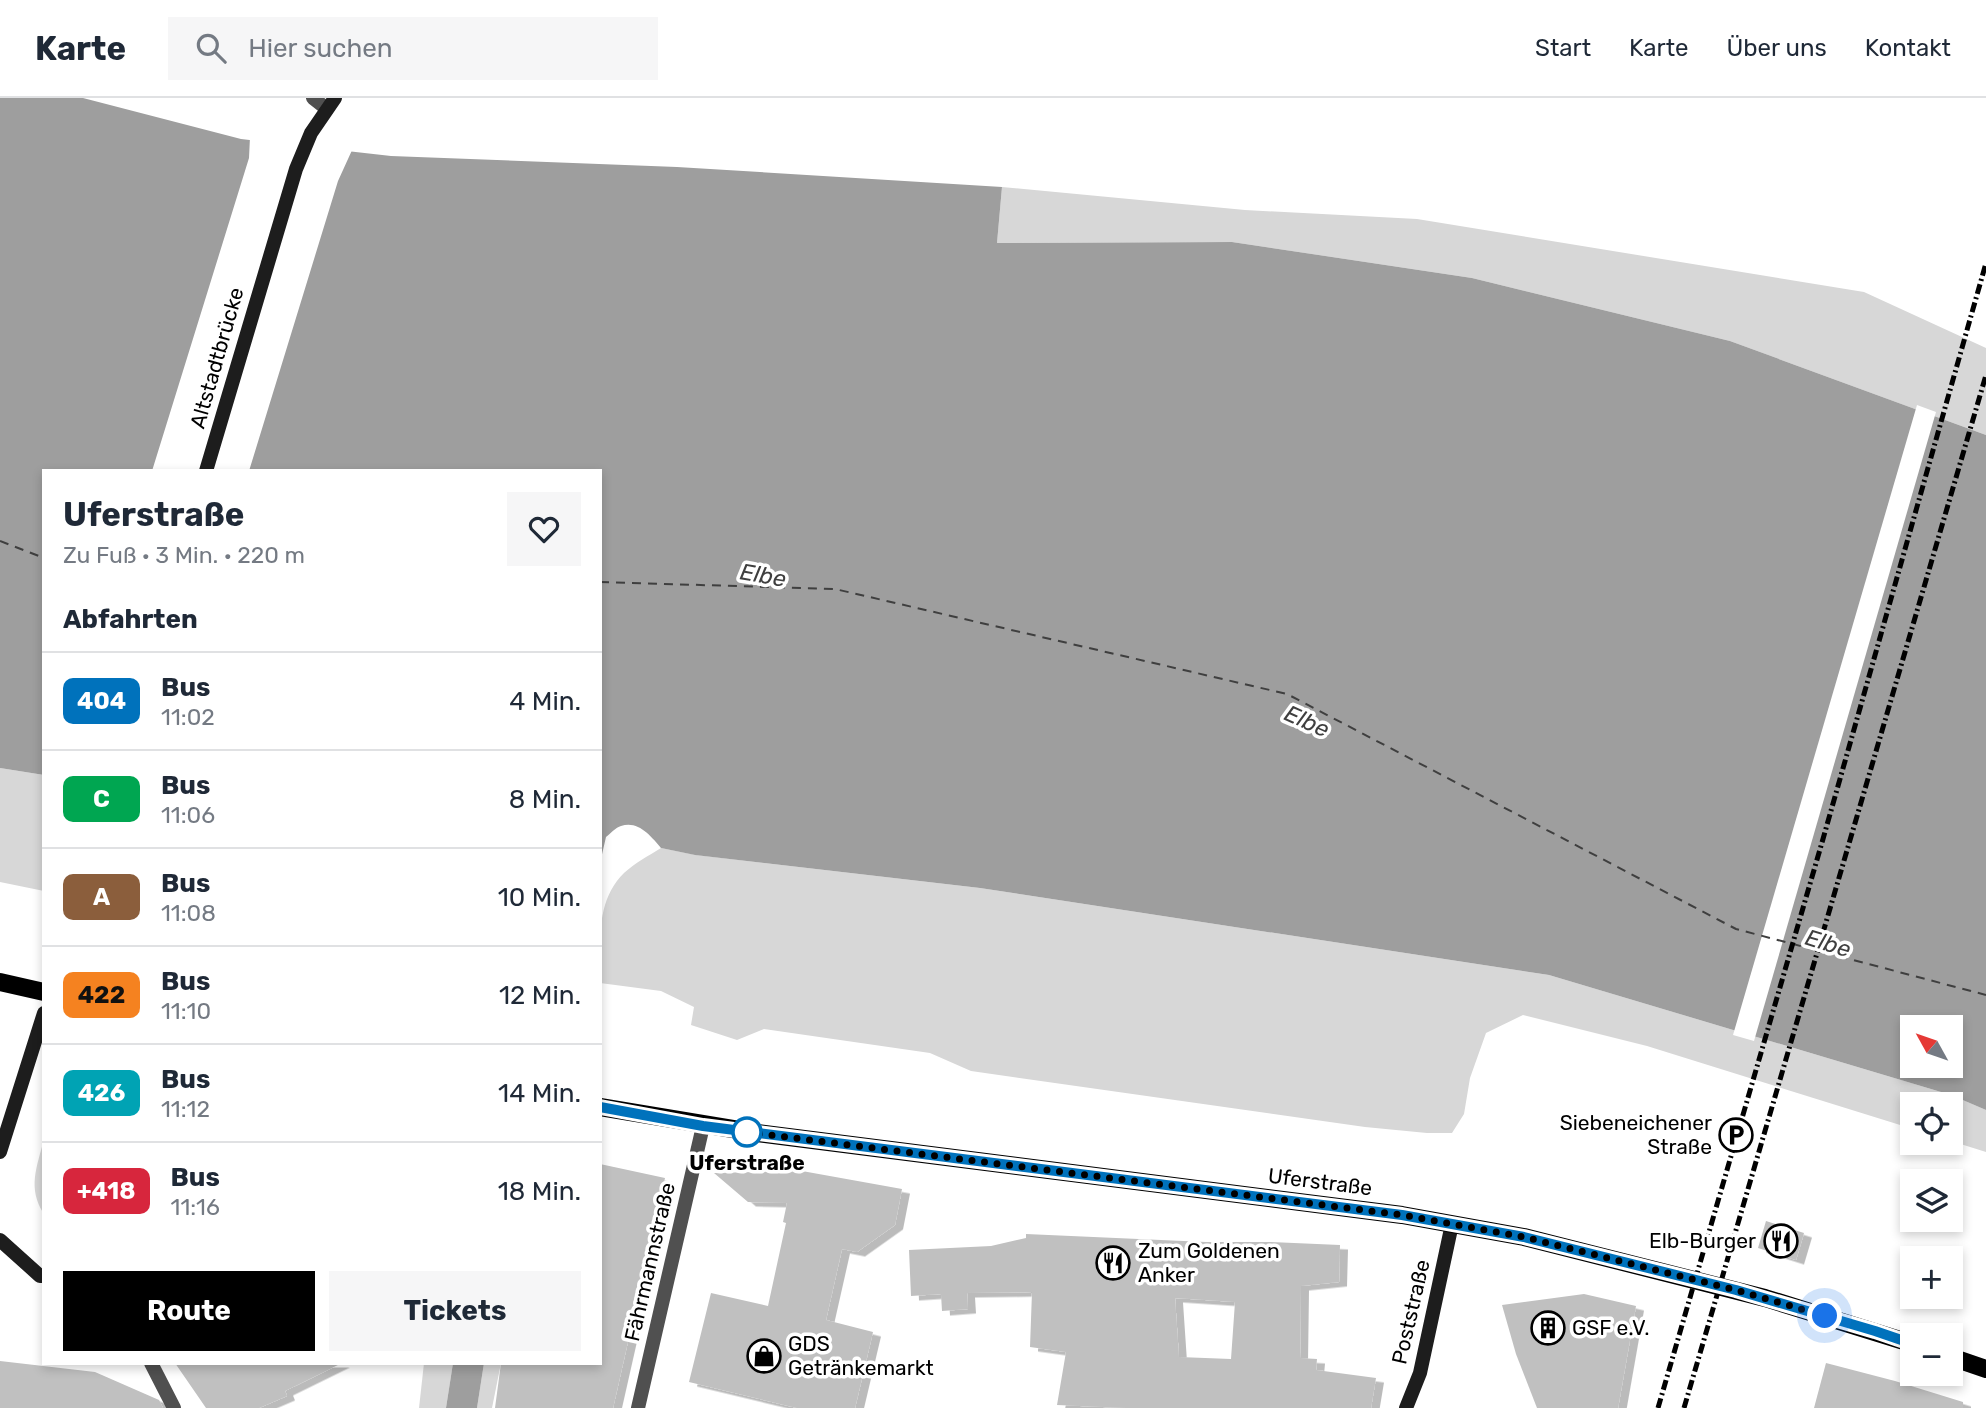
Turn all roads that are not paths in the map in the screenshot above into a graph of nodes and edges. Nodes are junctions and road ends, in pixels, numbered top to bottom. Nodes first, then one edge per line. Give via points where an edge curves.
1 (313, 98) edge
2 (331, 103) edge
3 (207, 469) edge
4 (0, 982) edge
5 (42, 992) edge
6 (42, 1020) edge
7 (602, 1107) edge
8 (703, 1126) junction
9 (0, 1152) edge
10 (1452, 1224) junction
11 (0, 1240) edge
12 (42, 1276) edge
13 (1900, 1340) edge
14 (1963, 1361) edge
15 (152, 1365) edge
16 (1986, 1369) edge
17 (638, 1404) edge
18 (174, 1408) edge
19 (1406, 1408) edge

1 - 2 street
2 - 3 main road, Altstadtbrücke via 296,169
4 - 5 main road
6 - 9 main road
7 - 8 main road, Uferstraße
8 - 10 main road, Uferstraße
8 - 17 street, Fährmannstraße
10 - 13 main road via 1524,1237 1736,1290
10 - 19 main road, Poststraße via 1420,1373
11 - 12 main road
14 - 16 main road
15 - 18 street

